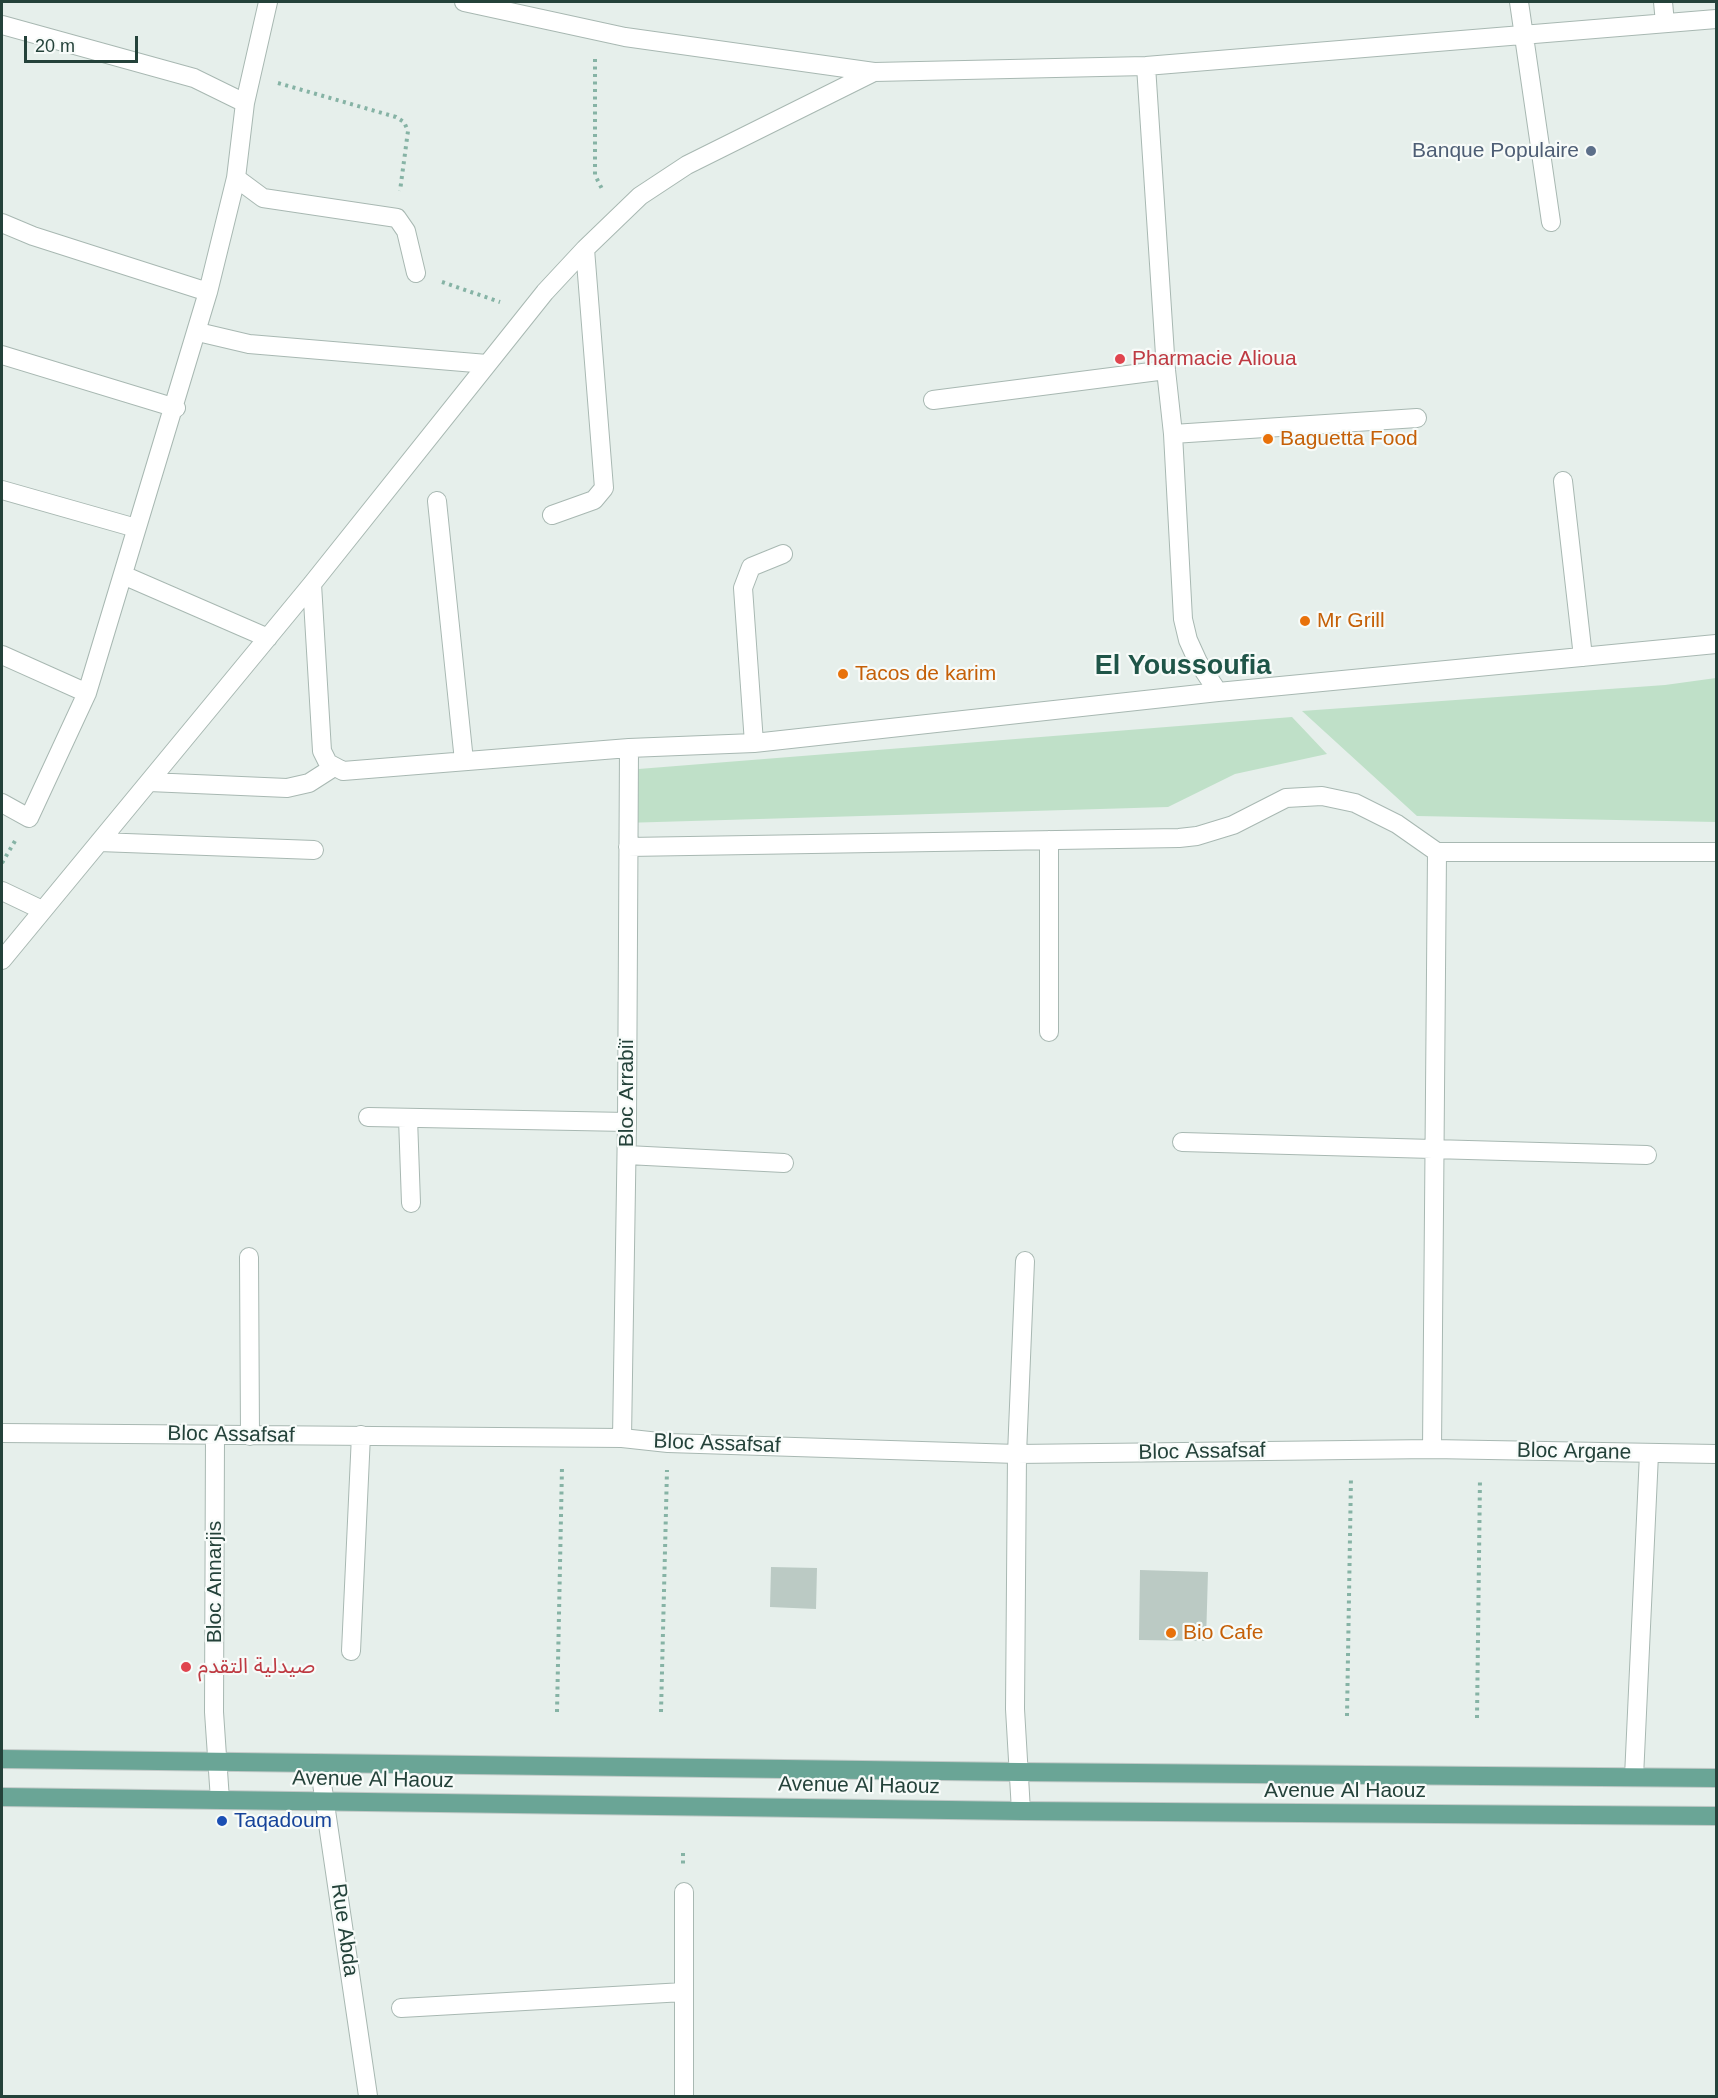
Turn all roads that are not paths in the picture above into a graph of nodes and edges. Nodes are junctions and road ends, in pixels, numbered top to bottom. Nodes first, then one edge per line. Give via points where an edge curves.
1 (268, 2) edge
2 (464, 2) edge
3 (1519, 2) edge
4 (1663, 2) edge
5 (1716, 18) edge
6 (1665, 23) junction
7 (2, 25) edge
8 (1522, 35) junction
9 (1146, 66) junction
10 (874, 72) junction
11 (245, 103) junction
12 (236, 178) junction
13 (1551, 222) dead end
14 (2, 223) edge
15 (585, 249) junction
16 (416, 273) road end
17 (208, 292) junction
18 (198, 332) junction
19 (2, 355) edge
20 (487, 364) junction
21 (1166, 370) junction
22 (933, 400) dead end
23 (176, 408) junction
24 (1417, 418) dead end
25 (1173, 434) junction
26 (1563, 481) dead end
27 (2, 490) edge
28 (436, 501) dead end
29 (552, 515) dead end
30 (136, 528) junction
31 (783, 554) dead end
32 (123, 575) junction
33 (312, 584) junction
34 (268, 638) junction
35 (1716, 644) edge
36 (2, 655) edge
37 (1583, 657) junction
38 (1218, 692) junction
39 (87, 693) junction
40 (754, 743) junction
41 (629, 748) junction
42 (464, 761) junction
43 (334, 767) junction
44 (149, 782) junction
45 (2, 803) edge
46 (1049, 840) junction
47 (99, 842) junction
48 (628, 847) junction
49 (314, 850) dead end
50 (1437, 852) junction
51 (1716, 852) edge
52 (2, 891) edge
53 (42, 910) junction
54 (2, 960) edge
55 (1049, 1032) dead end
56 (368, 1117) dead end
57 (408, 1118) junction
58 (627, 1122) junction
59 (1182, 1142) dead end
60 (1434, 1150) junction
61 (627, 1155) junction
62 (1647, 1155) dead end
63 (784, 1163) dead end
64 (411, 1203) dead end
65 (249, 1257) dead end
66 (1025, 1261) dead end
67 (2, 1433) edge
68 (215, 1435) junction
69 (360, 1435) junction
70 (250, 1436) junction
71 (622, 1438) junction
72 (1432, 1449) junction
73 (1017, 1454) junction
74 (1649, 1454) junction
75 (1716, 1454) edge
76 (351, 1651) dead end
77 (2, 1759) edge
78 (218, 1762) junction
79 (319, 1763) junction
80 (1019, 1772) junction
81 (1634, 1777) junction
82 (1716, 1778) edge
83 (2, 1797) edge
84 (220, 1800) junction
85 (325, 1802) junction
86 (1021, 1811) junction
87 (1716, 1816) edge
88 (684, 1892) dead end
89 (684, 1992) junction
90 (401, 2008) dead end
91 (368, 2097) edge
92 (684, 2097) edge

1 - 11 street
2 - 10 street via 595,30
3 - 8 street
4 - 6 street
5 - 6 street
6 - 8 street
7 - 11 street via 194,78
8 - 9 street
8 - 13 street
9 - 10 street
9 - 21 street
10 - 15 street via 687,165 640,196
11 - 12 street
12 - 16 street via 263,198 397,218 406,231
12 - 17 street
14 - 17 street
15 - 20 street
15 - 29 street via 604,488 594,500
17 - 18 street
18 - 20 street via 249,344
18 - 23 street
19 - 23 street
20 - 33 street
21 - 22 street
21 - 25 street
23 - 30 street
24 - 25 street
25 - 38 street via 1183,619 1198,662
26 - 37 street
27 - 30 street
28 - 42 street
30 - 32 street
31 - 40 street via 751,567 743,588
32 - 34 street
32 - 39 street
33 - 34 street
33 - 43 street via 322,751
34 - 44 street
35 - 37 street
36 - 39 street
37 - 38 street
38 - 40 street
39 - 45 street via 29,818
40 - 41 street
41 - 42 street
41 - 48 street, Bloc Arrabiï
42 - 43 street via 343,771
43 - 44 street via 309,783 286,788
44 - 47 street
46 - 48 street
46 - 50 street via 1197,836 1233,825 1286,798 1322,796 1365,808 1397,824
46 - 55 street
47 - 49 street
47 - 53 street
48 - 58 street, Bloc Arrabiï
50 - 51 street
50 - 60 street
52 - 53 street
53 - 54 street
56 - 57 street
57 - 58 street
57 - 64 street
58 - 61 street, Bloc Arrabiï
59 - 60 street
60 - 62 street
60 - 72 street
61 - 63 street
61 - 71 street, Bloc Arrabiï
65 - 70 street
66 - 73 street
67 - 68 street, Bloc Assafsaf
68 - 70 street, Bloc Assafsaf
68 - 78 street, Bloc Annarjis via 214,1712
69 - 70 street, Bloc Assafsaf
69 - 71 street, Bloc Assafsaf
69 - 76 street
71 - 73 street, Bloc Assafsaf via 668,1443
72 - 73 street, Bloc Assafsaf
72 - 74 street, Bloc Argane
73 - 80 street via 1015,1709
74 - 75 street, Bloc Argane
74 - 81 street
77 - 78 main road, Avenue Al Haouz
78 - 79 main road, Avenue Al Haouz
78 - 84 street, Bloc Annarjis
79 - 80 main road, Avenue Al Haouz
79 - 85 street, Rue Abda
80 - 81 main road, Avenue Al Haouz
80 - 86 street
81 - 82 main road, Avenue Al Haouz
83 - 84 main road, Avenue Al Haouz
84 - 85 main road, Avenue Al Haouz
85 - 86 main road, Avenue Al Haouz
85 - 91 street, Rue Abda
86 - 87 main road, Avenue Al Haouz
88 - 89 street
89 - 90 street
89 - 92 street

